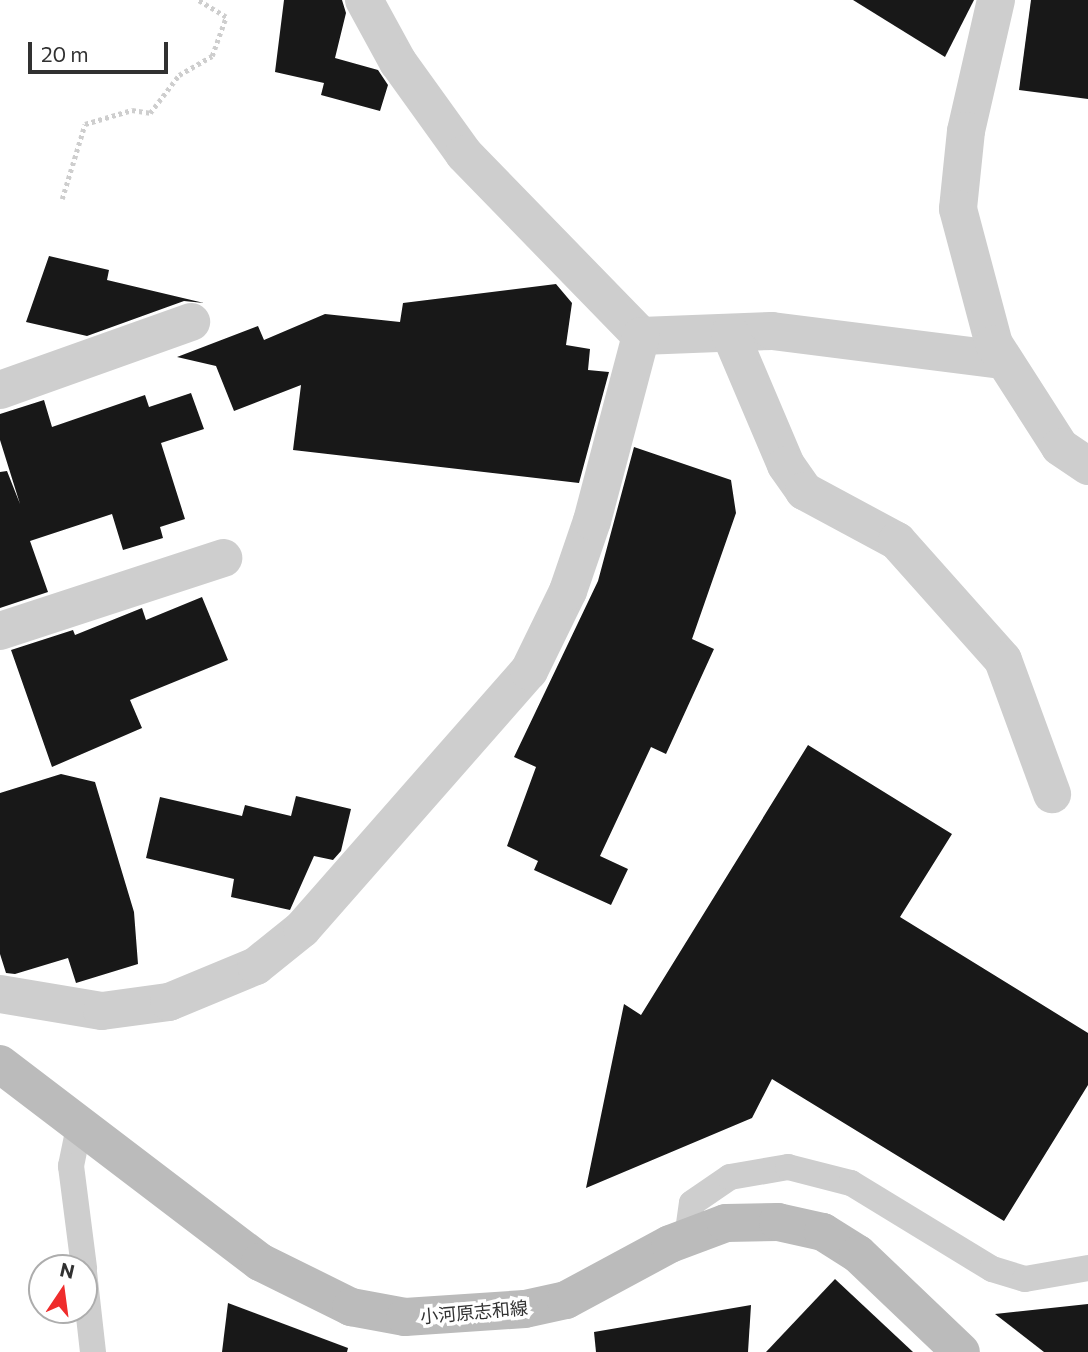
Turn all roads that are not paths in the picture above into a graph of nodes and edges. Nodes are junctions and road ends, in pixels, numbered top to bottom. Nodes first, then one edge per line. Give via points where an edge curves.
1 (364, 0) edge
2 (996, 0) edge
3 (191, 322) dead end
4 (730, 333) junction
5 (641, 336) junction
6 (1003, 360) junction
7 (0, 390) edge
8 (1088, 466) edge
9 (223, 558) dead end
10 (0, 631) edge
11 (1052, 794) dead end
12 (0, 994) edge
13 (0, 1064) edge
14 (80, 1122) junction
15 (687, 1238) junction
16 (82, 1254) edge
17 (1088, 1268) edge
18 (90, 1324) edge
19 (93, 1352) edge
20 (961, 1352) edge

1 - 5 street via 398,62 464,154
2 - 6 street via 966,131 958,209
3 - 7 street
4 - 5 street
4 - 6 street via 890,342
4 - 11 street via 786,466 804,491 897,541 1003,660
5 - 12 street via 576,568 529,671 302,929 256,966 169,1002 102,1011
6 - 8 street via 1060,447
9 - 10 street
13 - 14 main road, 小河原志和線
14 - 15 main road, 小河原志和線 via 260,1262 351,1307 405,1317 525,1309 566,1300
14 - 16 lane via 71,1166
15 - 17 lane via 692,1203 730,1177 788,1167 850,1183 992,1269 1025,1279
15 - 20 main road, 小河原志和線 via 726,1223 778,1222 823,1232 858,1254
18 - 19 lane

